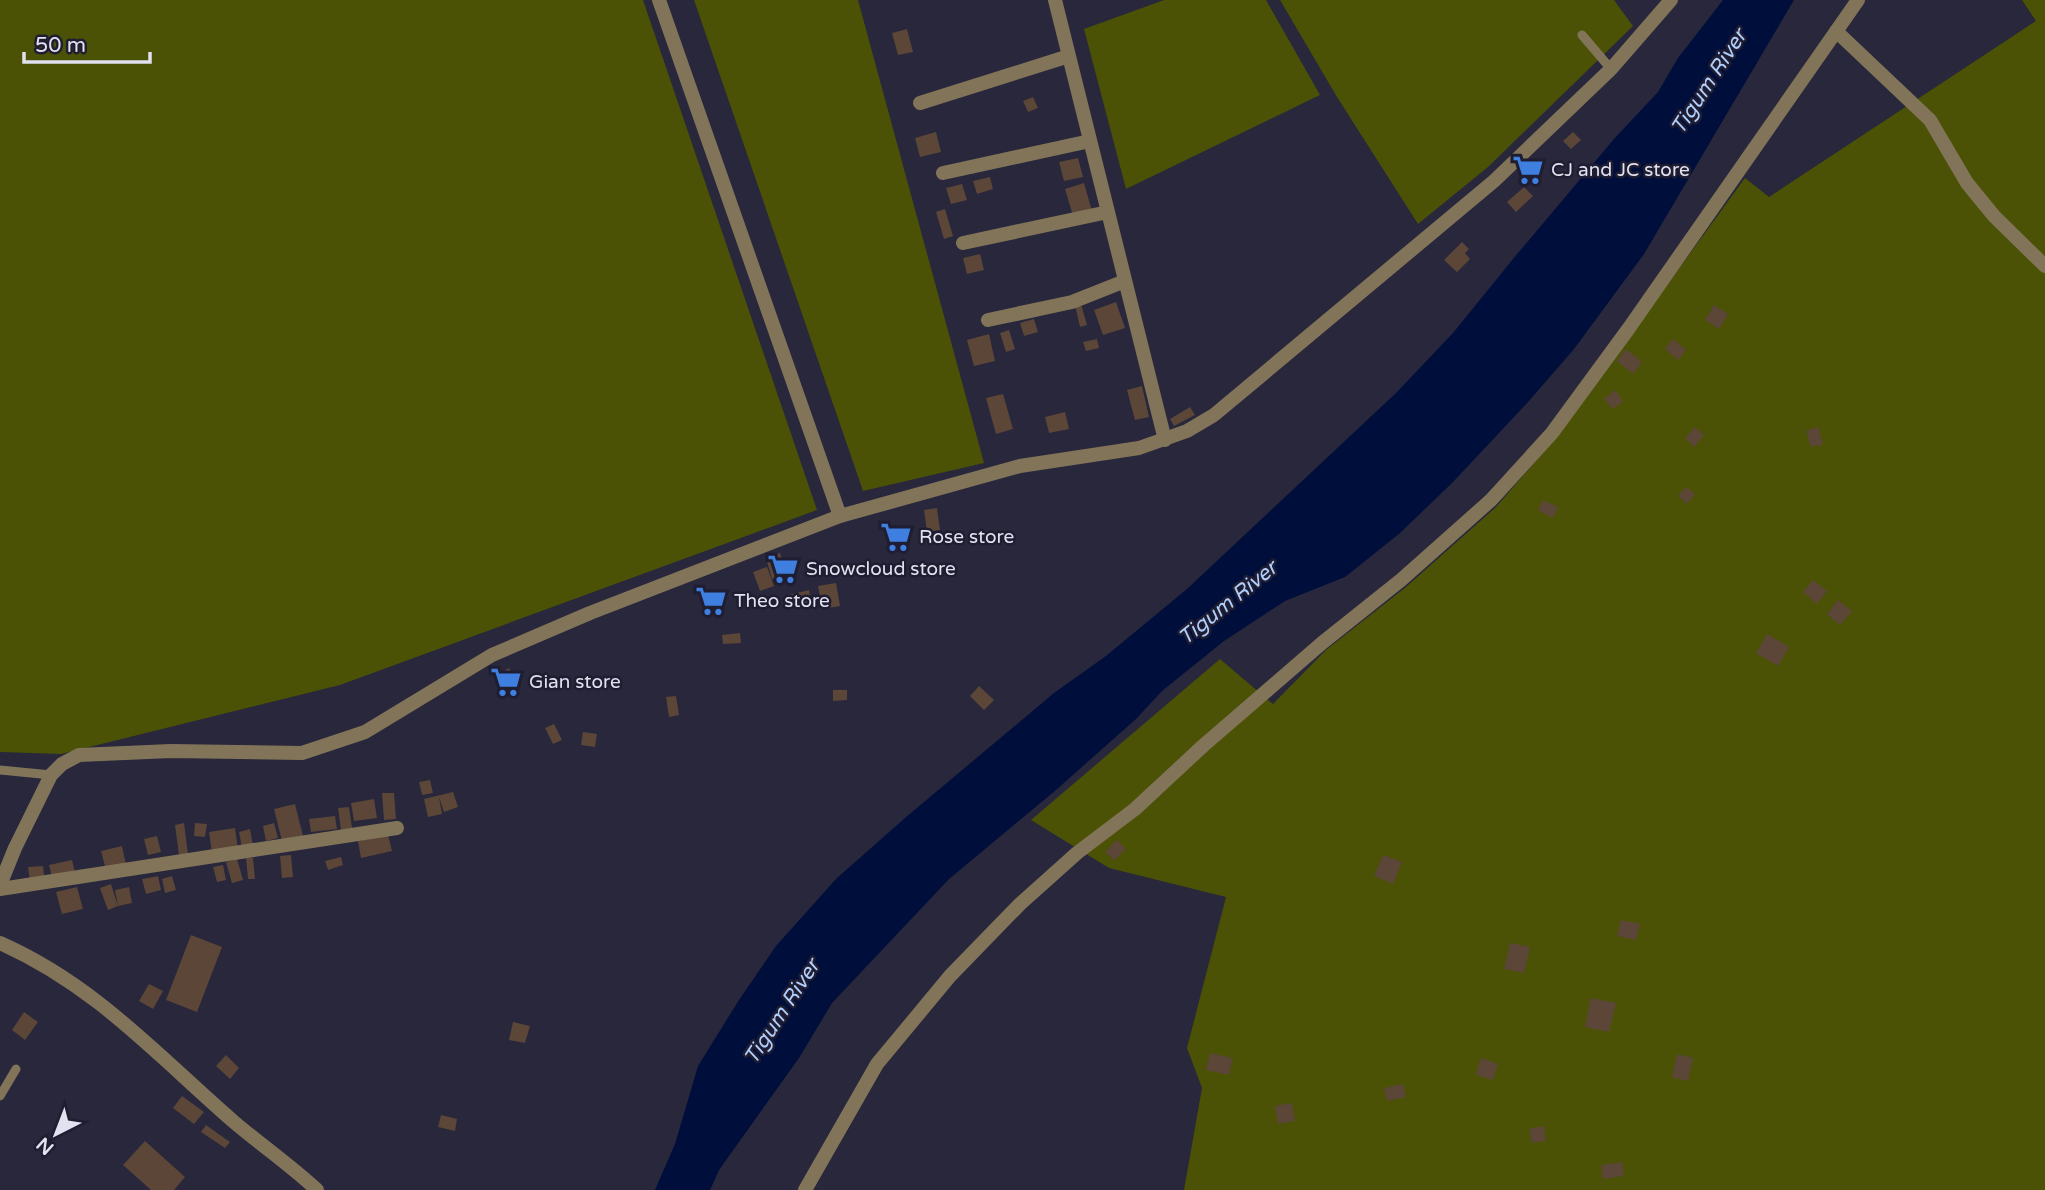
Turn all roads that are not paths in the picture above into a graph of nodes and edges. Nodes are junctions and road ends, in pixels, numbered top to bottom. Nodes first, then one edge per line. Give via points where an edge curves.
1 (659, 0) edge
2 (1055, 0) edge
3 (1671, 0) edge
4 (1858, 0) edge
5 (1836, 31) junction
6 (1582, 35) dead end
7 (1069, 56) junction
8 (1611, 69) junction
9 (920, 103) dead end
10 (1090, 142) junction
11 (943, 173) dead end
12 (1108, 212) junction
13 (962, 243) dead end
14 (2045, 265) edge
15 (1125, 281) junction
16 (988, 320) dead end
17 (1165, 440) junction
18 (840, 516) junction
19 (0, 770) edge
20 (51, 775) junction
21 (397, 828) dead end
22 (0, 887) edge
23 (0, 943) edge
24 (16, 1069) dead end
25 (0, 1096) edge
26 (317, 1190) edge
27 (805, 1190) edge

1 - 18 street
2 - 7 street
3 - 8 street
4 - 5 street
5 - 14 street via 1930,120 1966,183
5 - 27 street via 1552,433 1491,500 1401,580 1011,913 950,976 877,1064
6 - 8 lane
7 - 9 street
7 - 10 street
8 - 17 street via 1494,181 1214,415
10 - 11 street
10 - 12 street
12 - 13 street
12 - 15 street
15 - 16 street via 1072,302
15 - 17 street
17 - 18 street via 1020,466
18 - 20 street via 492,655 365,732 302,753 79,755
19 - 20 lane
20 - 22 street
21 - 22 street
23 - 26 street via 30,956 91,995
24 - 25 lane

